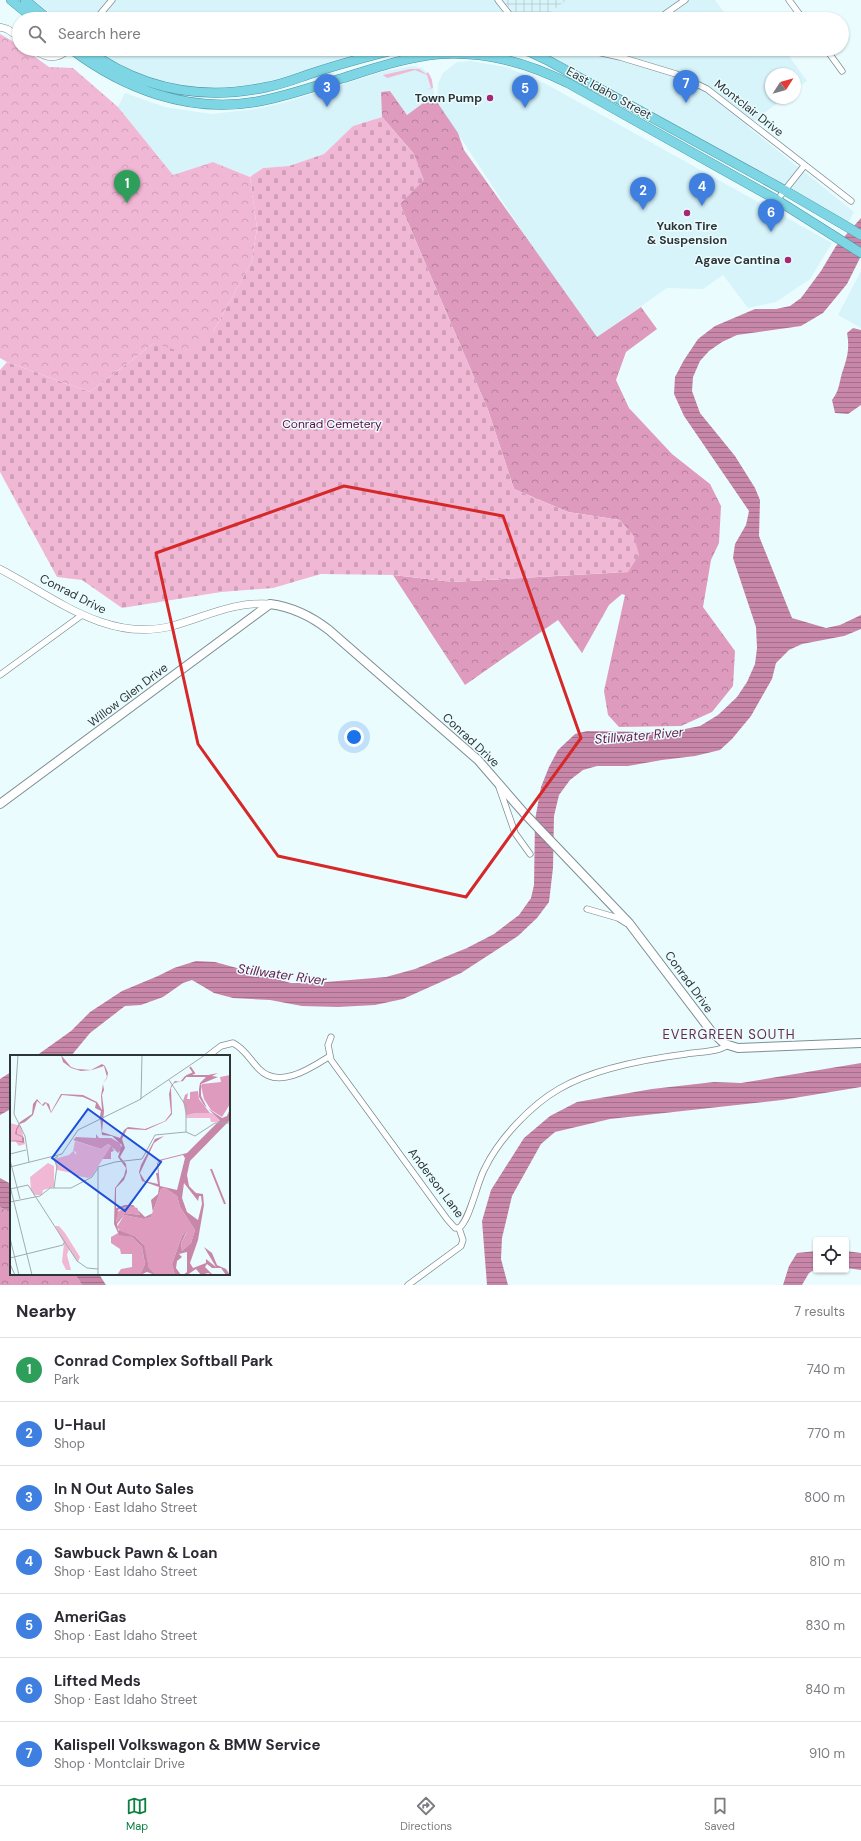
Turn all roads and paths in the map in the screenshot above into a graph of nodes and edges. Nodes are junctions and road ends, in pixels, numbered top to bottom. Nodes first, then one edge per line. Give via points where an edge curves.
1 (11, 0) edge
2 (25, 0) edge
3 (112, 0) edge
4 (498, 0) edge
5 (685, 0) edge
6 (789, 0) edge
7 (26, 12) edge
8 (40, 12) edge
9 (102, 12) edge
10 (507, 12) edge
11 (668, 12) edge
12 (798, 12) edge
13 (0, 27) edge
14 (12, 32) edge
15 (47, 56) edge
16 (58, 56) edge
17 (80, 56) edge
18 (97, 56) edge
19 (372, 56) edge
20 (430, 56) edge
21 (491, 56) edge
22 (541, 56) edge
23 (616, 56) edge
24 (831, 56) edge
25 (842, 71) dead end
26 (672, 142) junction
27 (804, 166) junction
28 (752, 172) junction
29 (781, 195) junction
30 (851, 201) dead end
31 (861, 235) edge
32 (861, 253) edge
33 (0, 569) edge
34 (270, 604) junction
35 (82, 615) junction
36 (0, 675) edge
37 (490, 773) junction
38 (0, 804) edge
39 (530, 854) dead end
40 (587, 909) dead end
41 (633, 928) junction
42 (331, 1037) dead end
43 (861, 1043) edge
44 (727, 1045) junction
45 (209, 1055) edge
46 (330, 1056) junction
47 (459, 1228) junction
48 (408, 1285) edge

1 - 7 highway
2 - 8 highway
3 - 9 street
4 - 10 street
5 - 11 street
6 - 12 street
13 - 14 street
15 - 16 street
17 - 20 highway, East Idaho Street via 107,74 144,91 174,99 212,104 271,99 418,57
18 - 19 highway via 115,68 159,86 202,94 268,87
21 - 26 highway, East Idaho Street via 524,64 554,76
22 - 28 highway, East Idaho Street
23 - 27 street, Montclair Drive via 676,74 707,89
24 - 25 street
26 - 28 highway via 685,145 735,170
26 - 29 highway, East Idaho Street
27 - 29 street
27 - 30 street, Montclair Drive
28 - 29 highway, East Idaho Street
29 - 31 highway, East Idaho Street via 838,221
29 - 32 highway, East Idaho Street
33 - 35 street, Conrad Drive
34 - 35 street, Conrad Drive via 238,605 171,626 145,630 107,625
34 - 37 main road, Conrad Drive via 298,610 320,624 462,745
34 - 38 main road, Willow Glen Drive
35 - 36 street
37 - 39 street via 498,784 515,833
37 - 41 main road, Conrad Drive via 524,813
40 - 41 street via 618,918
41 - 44 main road, Conrad Drive via 711,1031
42 - 46 street via 328,1046
43 - 44 main road via 750,1048
44 - 47 street, Anderson Lane via 721,1049 678,1055 606,1071 574,1082 551,1094 498,1146 480,1176 466,1221
45 - 46 street via 220,1046 232,1043 244,1050 266,1076 276,1078 307,1071
46 - 47 street, Anderson Lane via 447,1219
47 - 48 street via 463,1240 461,1246

